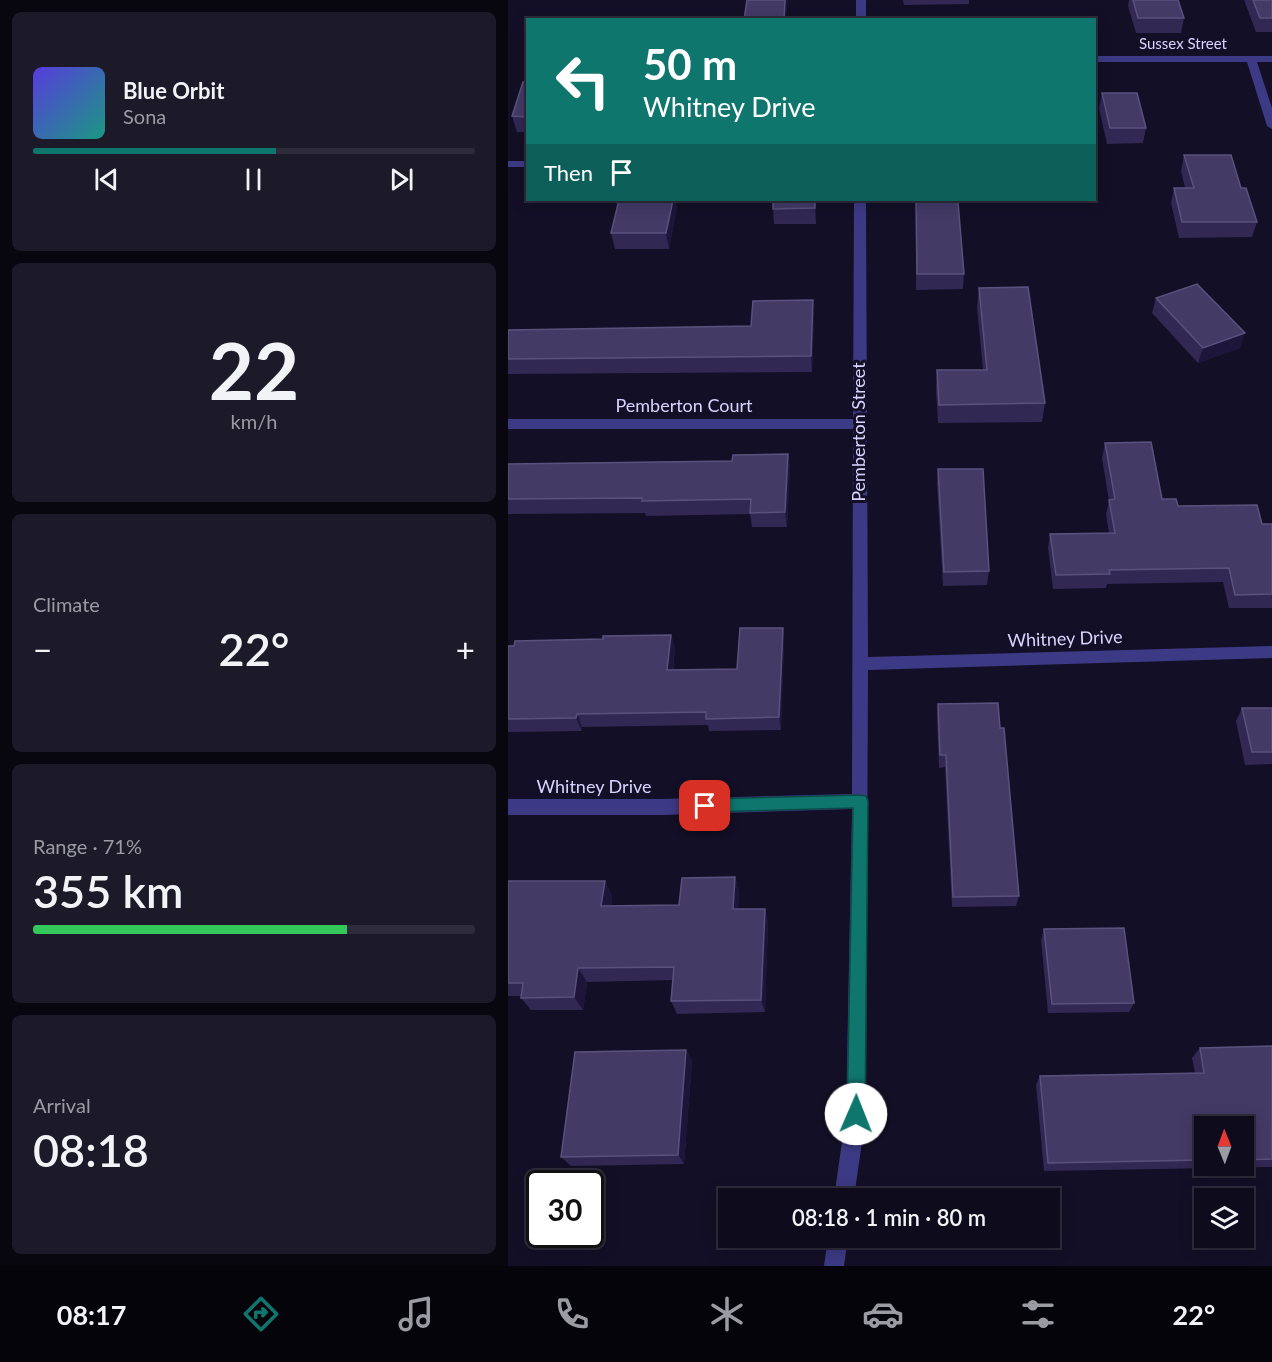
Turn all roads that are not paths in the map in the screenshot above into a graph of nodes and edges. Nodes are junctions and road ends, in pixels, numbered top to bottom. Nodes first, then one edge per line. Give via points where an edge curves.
1 (861, 0) edge
2 (861, 18) edge
3 (1096, 59) edge
4 (1251, 59) junction
5 (1272, 60) edge
6 (1272, 126) edge
7 (508, 164) edge
8 (526, 164) edge
9 (860, 201) edge
10 (508, 424) edge
11 (859, 424) junction
12 (1272, 652) edge
13 (860, 664) junction
14 (860, 801) junction
15 (508, 807) edge
16 (845, 1188) edge
17 (837, 1248) edge
18 (834, 1266) edge

1 - 2 street
3 - 4 street, Sussex Street
4 - 5 street, Sussex Street
4 - 6 street
7 - 8 street
9 - 11 street, Pemberton Street
10 - 11 street, Pemberton Court
11 - 13 street, Pemberton Street
12 - 13 street, Whitney Drive
13 - 14 street, Pemberton Street
14 - 15 street, Whitney Drive
14 - 16 street via 856,1114
17 - 18 street

